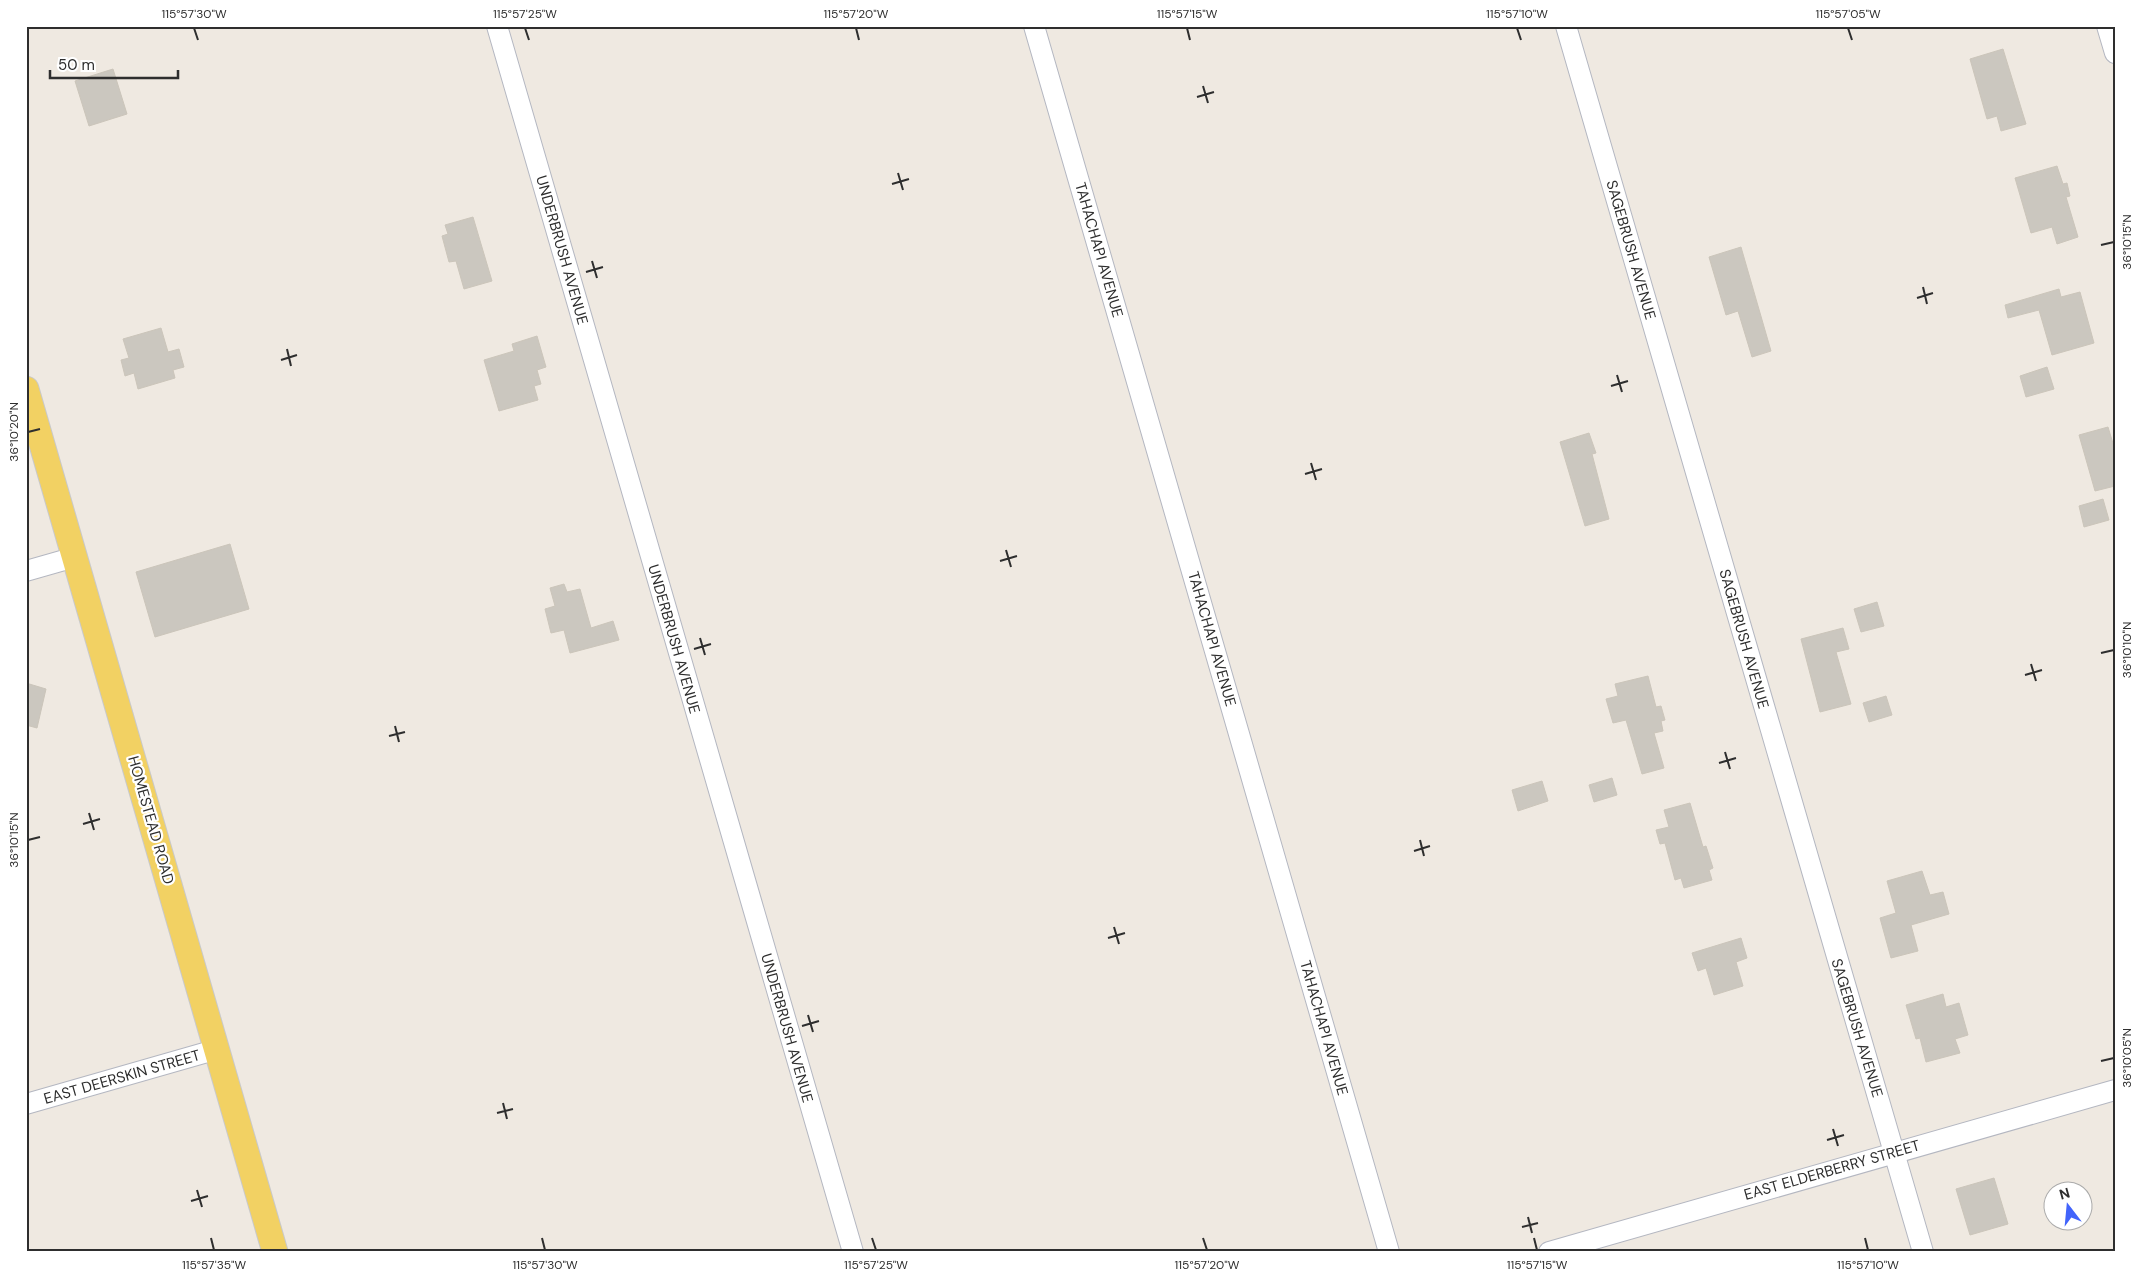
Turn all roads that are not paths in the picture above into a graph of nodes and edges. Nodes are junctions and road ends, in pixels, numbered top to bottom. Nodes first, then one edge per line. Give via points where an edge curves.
1 (497, 26) edge
2 (1034, 26) edge
3 (1566, 26) edge
4 (2107, 26) edge
5 (2115, 52) edge
6 (26, 389) edge
7 (75, 557) junction
8 (26, 571) edge
9 (218, 1049) junction
10 (2115, 1090) edge
11 (26, 1104) edge
12 (1895, 1152) junction
13 (275, 1252) edge
14 (853, 1252) edge
15 (1389, 1252) edge
16 (1550, 1252) edge
17 (1923, 1252) edge

1 - 14 street, UNDERBRUSH AVENUE
2 - 15 street, TAHACHAPI AVENUE
3 - 12 street, SAGEBRUSH AVENUE via 1836,959
4 - 5 street
6 - 7 main road, HOMESTEAD ROAD
7 - 8 street
7 - 9 main road, HOMESTEAD ROAD
9 - 11 street, EAST DEERSKIN STREET
9 - 13 main road, HOMESTEAD ROAD
10 - 12 street, EAST ELDERBERRY STREET
12 - 16 street, EAST ELDERBERRY STREET
12 - 17 street, SAGEBRUSH AVENUE

